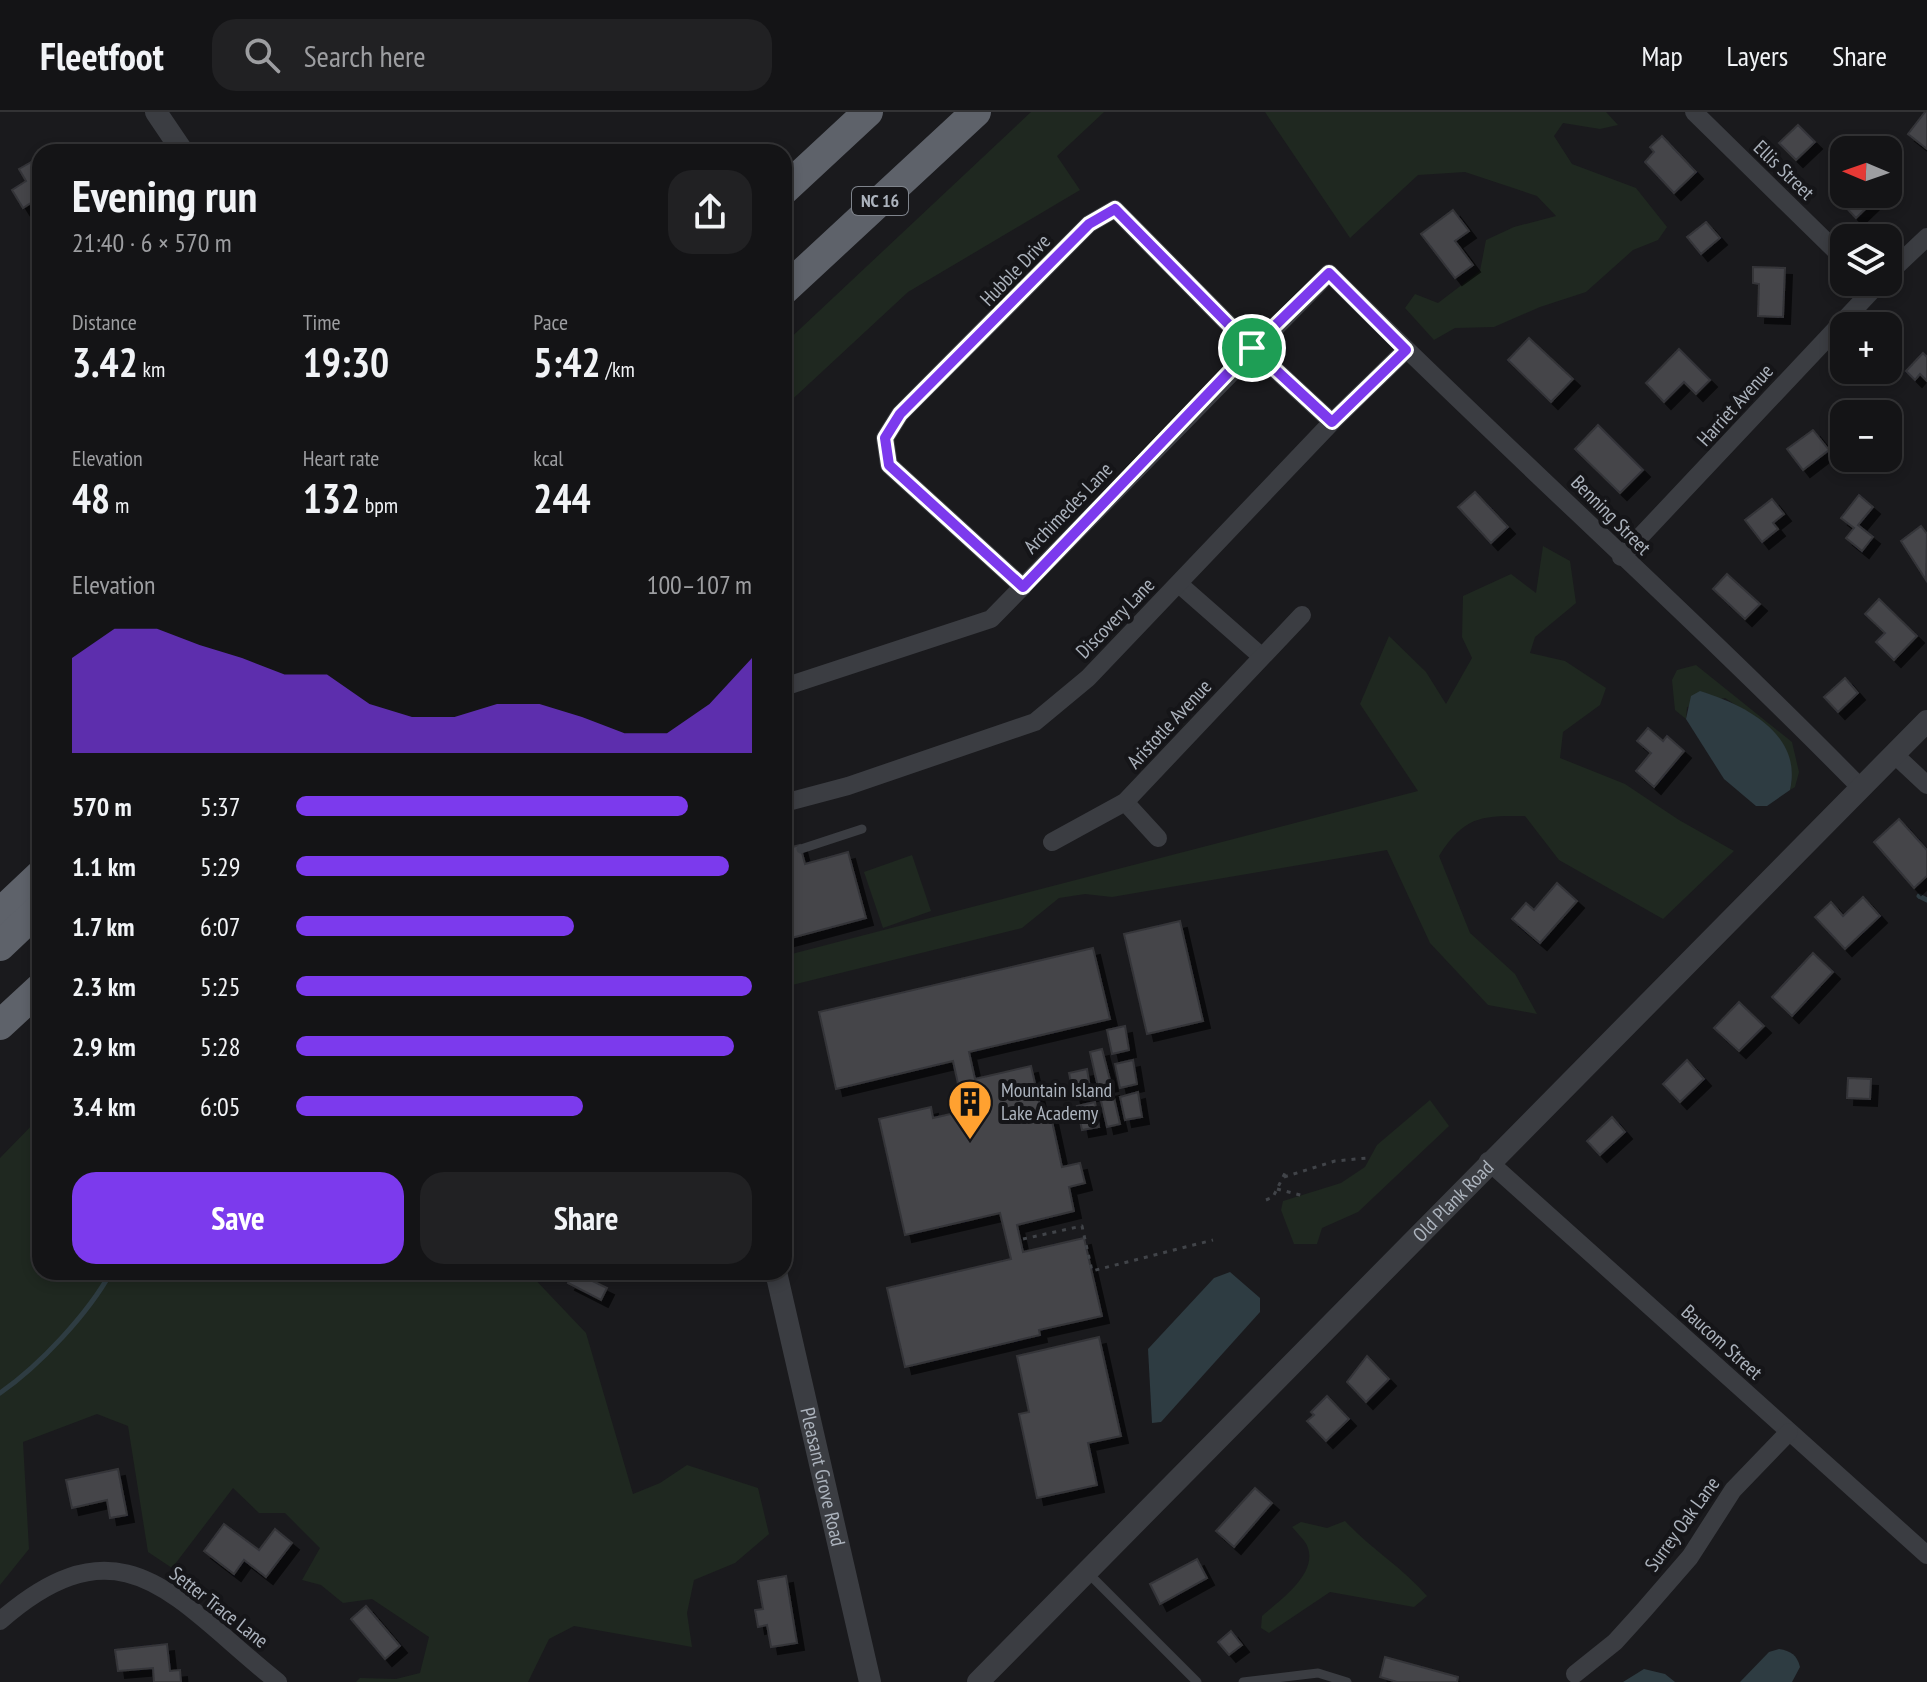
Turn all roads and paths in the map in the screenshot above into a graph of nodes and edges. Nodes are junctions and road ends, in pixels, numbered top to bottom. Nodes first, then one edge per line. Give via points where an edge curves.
1 (156, 112) edge
2 (868, 112) edge
3 (949, 112) edge
4 (976, 112) edge
5 (1694, 112) edge
6 (178, 144) edge
7 (792, 183) edge
8 (1927, 237) edge
9 (1830, 245) edge
10 (1902, 261) edge
11 (792, 265) edge
12 (1329, 273) joint
13 (792, 283) edge
14 (1862, 296) edge
15 (1252, 348) junction
16 (1406, 350) junction
17 (1332, 422) junction
18 (1621, 557) junction
19 (1179, 584) junction
20 (1023, 587) junction
21 (1302, 615) dead end
22 (1261, 656) junction
23 (792, 684) edge
24 (1927, 721) edge
25 (1895, 755) junction
26 (1927, 785) edge
27 (1861, 788) junction
28 (792, 801) edge
29 (1125, 802) junction
30 (862, 829) dead end
31 (1158, 838) dead end
32 (1052, 842) dead end
33 (801, 849) dead end
34 (32, 883) edge
35 (0, 913) edge
36 (32, 916) edge
37 (0, 946) edge
38 (32, 995) edge
39 (0, 1025) edge
40 (1367, 1158) dead end
41 (1488, 1161) junction
42 (1286, 1171) dead end
43 (1284, 1177) junction
44 (1277, 1189) junction
45 (1304, 1196) dead end
46 (1266, 1200) dead end
47 (1023, 1239) dead end
48 (1213, 1240) dead end
49 (778, 1280) edge
50 (1789, 1432) junction
51 (1927, 1555) edge
52 (1087, 1572) junction
53 (0, 1621) edge
54 (1575, 1674) dead end
55 (278, 1682) edge
56 (870, 1682) edge
57 (978, 1682) edge
58 (1197, 1682) edge
59 (1243, 1682) edge
60 (1347, 1682) edge

1 - 6 street
2 - 7 highway
3 - 11 highway
4 - 13 highway, NC 16
5 - 9 street, Ellis Street
8 - 10 street
12 - 15 street, Archimedes Lane
12 - 16 street, Benning Street
14 - 18 street, Harriet Avenue
15 - 17 street, Hubble Drive
15 - 20 street, Archimedes Lane
15 - 20 street, Hubble Drive via 1115,209 1089,224 900,414 885,438 889,465
16 - 17 street, Discovery Lane
16 - 18 street, Benning Street
17 - 19 street, Discovery Lane
18 - 27 street, Benning Street via 1724,649
19 - 22 street
19 - 28 street, Discovery Lane via 1088,678 1035,722
20 - 23 street, Archimedes Lane via 991,619
21 - 22 street, Aristotle Avenue
22 - 29 street, Aristotle Avenue
24 - 25 street, Old Plank Road
25 - 26 street
25 - 27 street, Old Plank Road
27 - 41 street, Old Plank Road
29 - 31 street
29 - 32 street, Aristotle Avenue
30 - 33 lane
34 - 35 highway
36 - 37 highway
38 - 39 highway
40 - 43 path via 1335,1161
41 - 50 street, Baucom Street
41 - 52 street, Old Plank Road
42 - 43 path
43 - 44 path
44 - 45 path
44 - 46 path
47 - 48 path via 1082,1226 1092,1271
49 - 56 street, Pleasant Grove Road
50 - 51 street, Baucom Street
50 - 54 street, Surrey Oak Lane via 1733,1490 1690,1557 1644,1610
52 - 57 street, Old Plank Road
52 - 58 lane
53 - 55 street, Setter Trace Lane via 23,1600 73,1574 114,1570 141,1575
59 - 60 lane via 1318,1673

